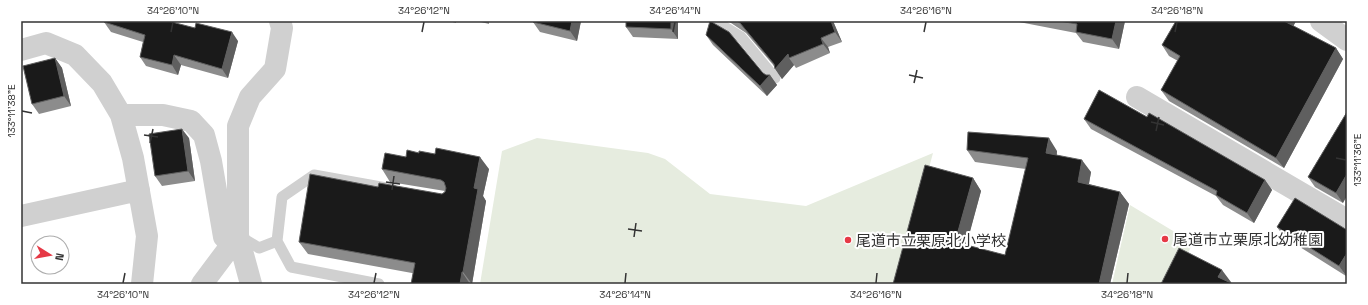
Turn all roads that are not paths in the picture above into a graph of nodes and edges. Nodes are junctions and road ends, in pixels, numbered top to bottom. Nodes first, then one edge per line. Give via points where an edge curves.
1 (280, 21) edge
2 (715, 21) edge
3 (1321, 21) edge
4 (1347, 40) edge
5 (21, 50) edge
6 (776, 78) edge
7 (1137, 98) dead end
8 (121, 115) junction
9 (139, 190) junction
10 (401, 190) edge
11 (21, 216) edge
12 (1347, 220) edge
13 (236, 239) junction
14 (278, 241) junction
15 (142, 284) edge
16 (202, 284) edge
17 (251, 284) edge
18 (379, 284) edge

1 - 13 street via 282,28 275,69 250,97 238,126
2 - 6 lane via 741,37
3 - 4 street
5 - 8 street via 46,43 75,55 102,83
7 - 12 street
8 - 9 street
8 - 13 street via 163,115 191,121 204,135 224,237
9 - 11 street
9 - 15 street via 147,236
10 - 14 lane via 314,175 282,197
13 - 14 lane via 259,248
13 - 16 street
13 - 17 street
14 - 18 lane via 291,267

